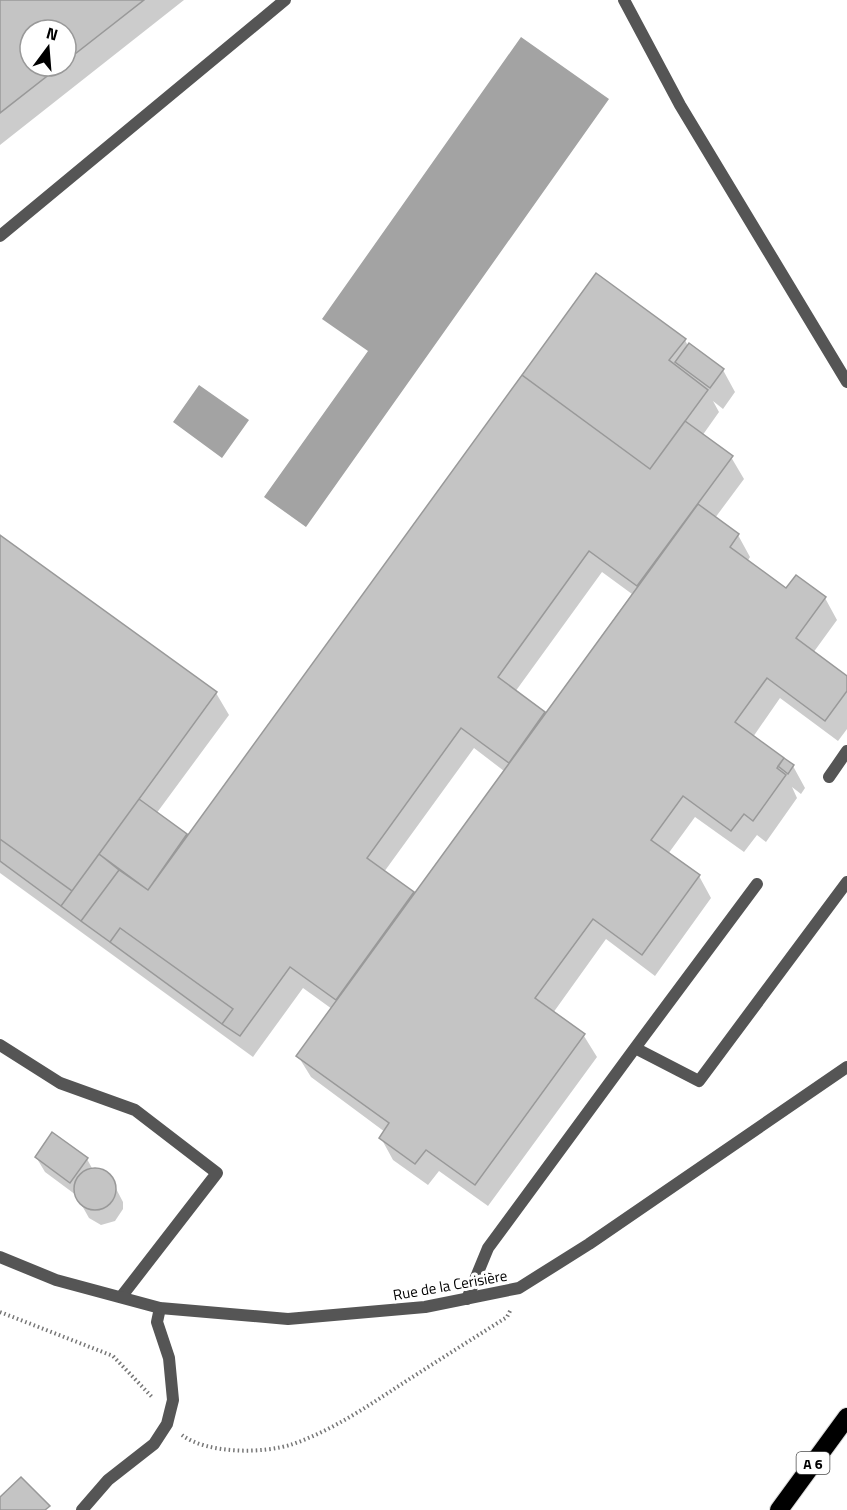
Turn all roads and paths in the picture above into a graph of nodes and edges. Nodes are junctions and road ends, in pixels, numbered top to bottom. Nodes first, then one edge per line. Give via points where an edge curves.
1 (285, 0) edge
2 (624, 0) edge
3 (0, 236) edge
4 (847, 382) edge
5 (847, 751) edge
6 (829, 777) dead end
7 (847, 882) edge
8 (757, 884) dead end
9 (0, 1045) edge
10 (635, 1048) junction
11 (847, 1067) edge
12 (0, 1257) edge
13 (519, 1288) junction
14 (121, 1298) junction
15 (467, 1299) junction
16 (160, 1308) junction
17 (0, 1312) edge
18 (847, 1417) edge
19 (168, 1419) junction
20 (82, 1510) edge
21 (779, 1510) edge

1 - 3 street
2 - 4 street via 680,105
5 - 6 street
7 - 10 street via 699,1082
8 - 10 street
9 - 14 street via 60,1083 135,1110 217,1173
10 - 15 street via 488,1248
11 - 13 street, Rue de la Cerisière
12 - 14 street, Rue de la Cerisière via 56,1280
13 - 15 street, Rue de la Cerisière
13 - 19 path via 507,1317 338,1425 291,1445 241,1451 210,1448 188,1440
14 - 16 street, Rue de la Cerisière
15 - 16 street, Rue de la Cerisière via 425,1307 288,1319
16 - 19 street via 157,1322 169,1358 174,1400
17 - 19 path via 113,1356
18 - 21 highway, A 6
19 - 20 street via 154,1444 108,1480

